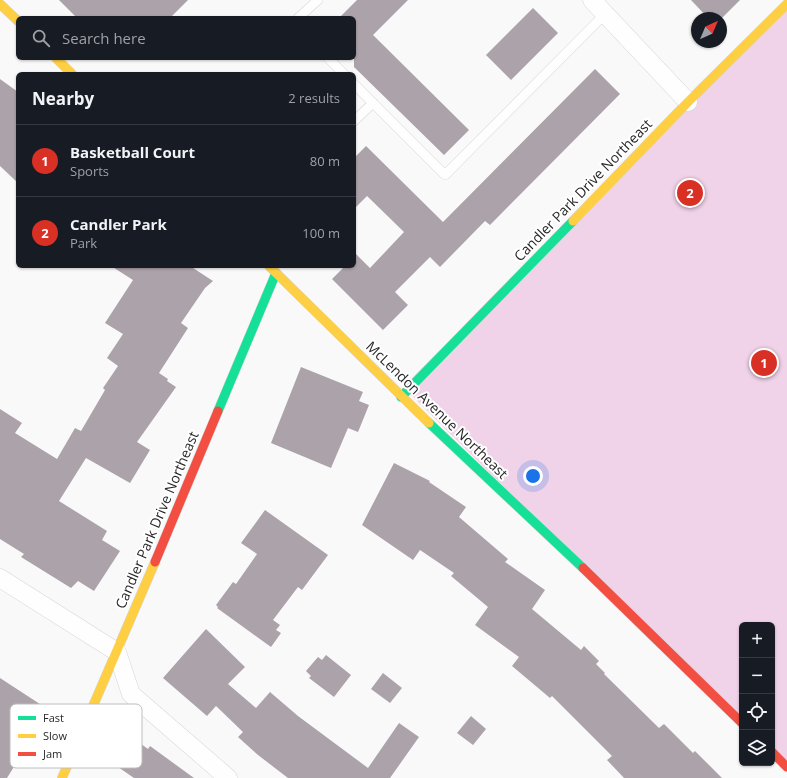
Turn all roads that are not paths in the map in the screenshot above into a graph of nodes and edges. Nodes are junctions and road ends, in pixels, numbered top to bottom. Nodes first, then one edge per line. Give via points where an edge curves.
1 (318, 0) edge
2 (592, 0) edge
3 (0, 4) edge
4 (787, 4) edge
5 (605, 14) junction
6 (300, 16) edge
7 (16, 19) edge
8 (58, 60) edge
9 (330, 60) edge
10 (70, 72) edge
11 (342, 72) edge
12 (356, 86) edge
13 (688, 102) junction
14 (373, 103) junction
15 (356, 119) edge
16 (272, 269) edge
17 (401, 397) junction
18 (0, 578) edge
19 (117, 652) junction
20 (94, 704) edge
21 (739, 720) edge
22 (775, 755) edge
23 (787, 767) edge
24 (66, 768) edge
25 (62, 778) edge
26 (228, 778) edge

1 - 6 lane
2 - 5 street
3 - 7 street
4 - 13 street, Candler Park Drive Northeast
5 - 13 street
5 - 14 lane via 445,175
8 - 10 street
9 - 11 lane
12 - 14 lane
13 - 17 street, Candler Park Drive Northeast
14 - 15 lane
16 - 17 street, McLendon Avenue Northeast
16 - 19 street, Candler Park Drive Northeast
17 - 21 street, McLendon Avenue Northeast
18 - 19 street
19 - 20 street, Candler Park Drive Northeast
19 - 26 street via 131,694
22 - 23 street
24 - 25 street, Candler Park Drive Northeast

